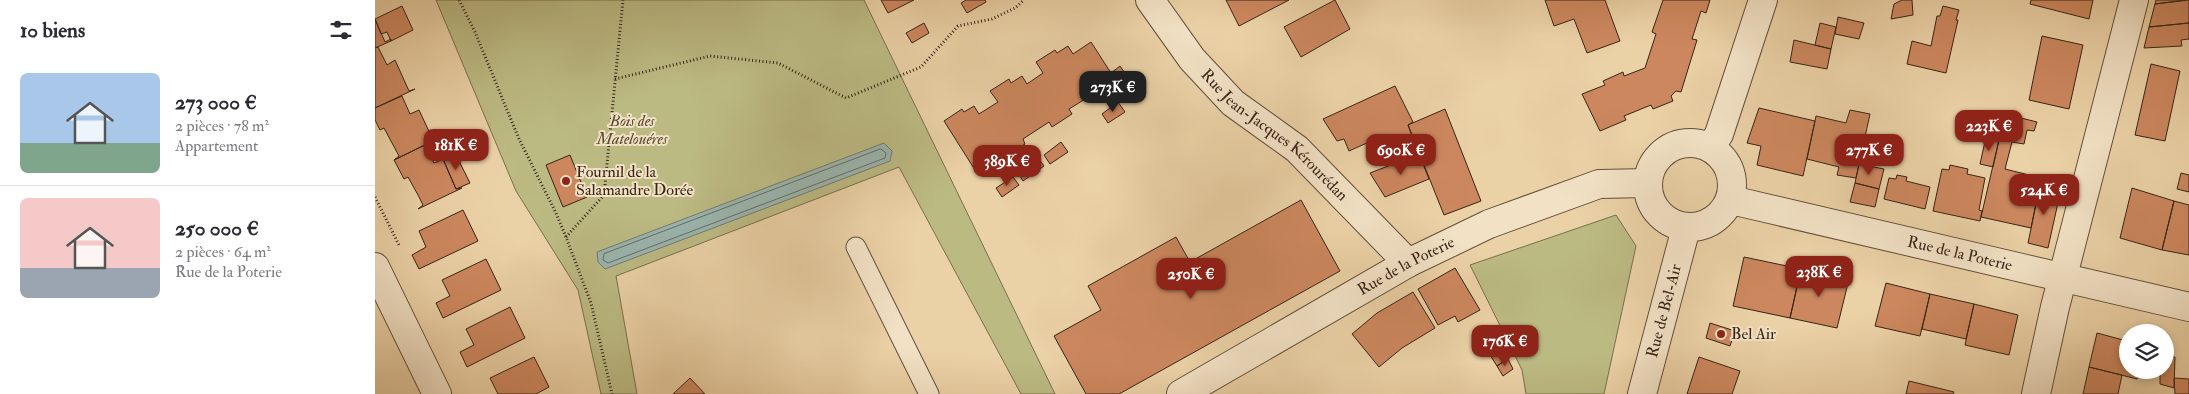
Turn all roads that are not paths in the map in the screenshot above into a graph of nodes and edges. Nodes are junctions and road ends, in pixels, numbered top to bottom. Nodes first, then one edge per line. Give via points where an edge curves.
1 (1149, 0) edge
2 (1763, 0) edge
3 (2134, 0) edge
4 (1711, 147) junction
5 (1648, 183) junction
6 (1731, 200) junction
7 (1686, 228) junction
8 (856, 247) dead end
9 (1408, 263) junction
10 (375, 267) edge
11 (2063, 278) junction
12 (2189, 307) edge
13 (437, 394) edge
14 (929, 394) edge
15 (1181, 394) edge
16 (1642, 394) edge
17 (2036, 394) edge

1 - 9 street, Rue Jean-Jacques Kérourédan via 1192,59 1233,103 1297,149
2 - 4 street via 1719,134
3 - 11 street
4 - 5 street via 1683,143 1669,148 1658,157
4 - 6 street via 1720,155 1732,176
5 - 7 street via 1654,208 1674,225
5 - 9 street, Rue de la Poterie via 1599,184 1489,224
6 - 7 street via 1713,221
6 - 11 street, Rue de la Poterie
7 - 16 street, Rue de Bel-Air
8 - 14 lane
9 - 15 street, Rue de la Poterie
10 - 13 street
11 - 12 street, Rue de la Poterie
11 - 17 street

